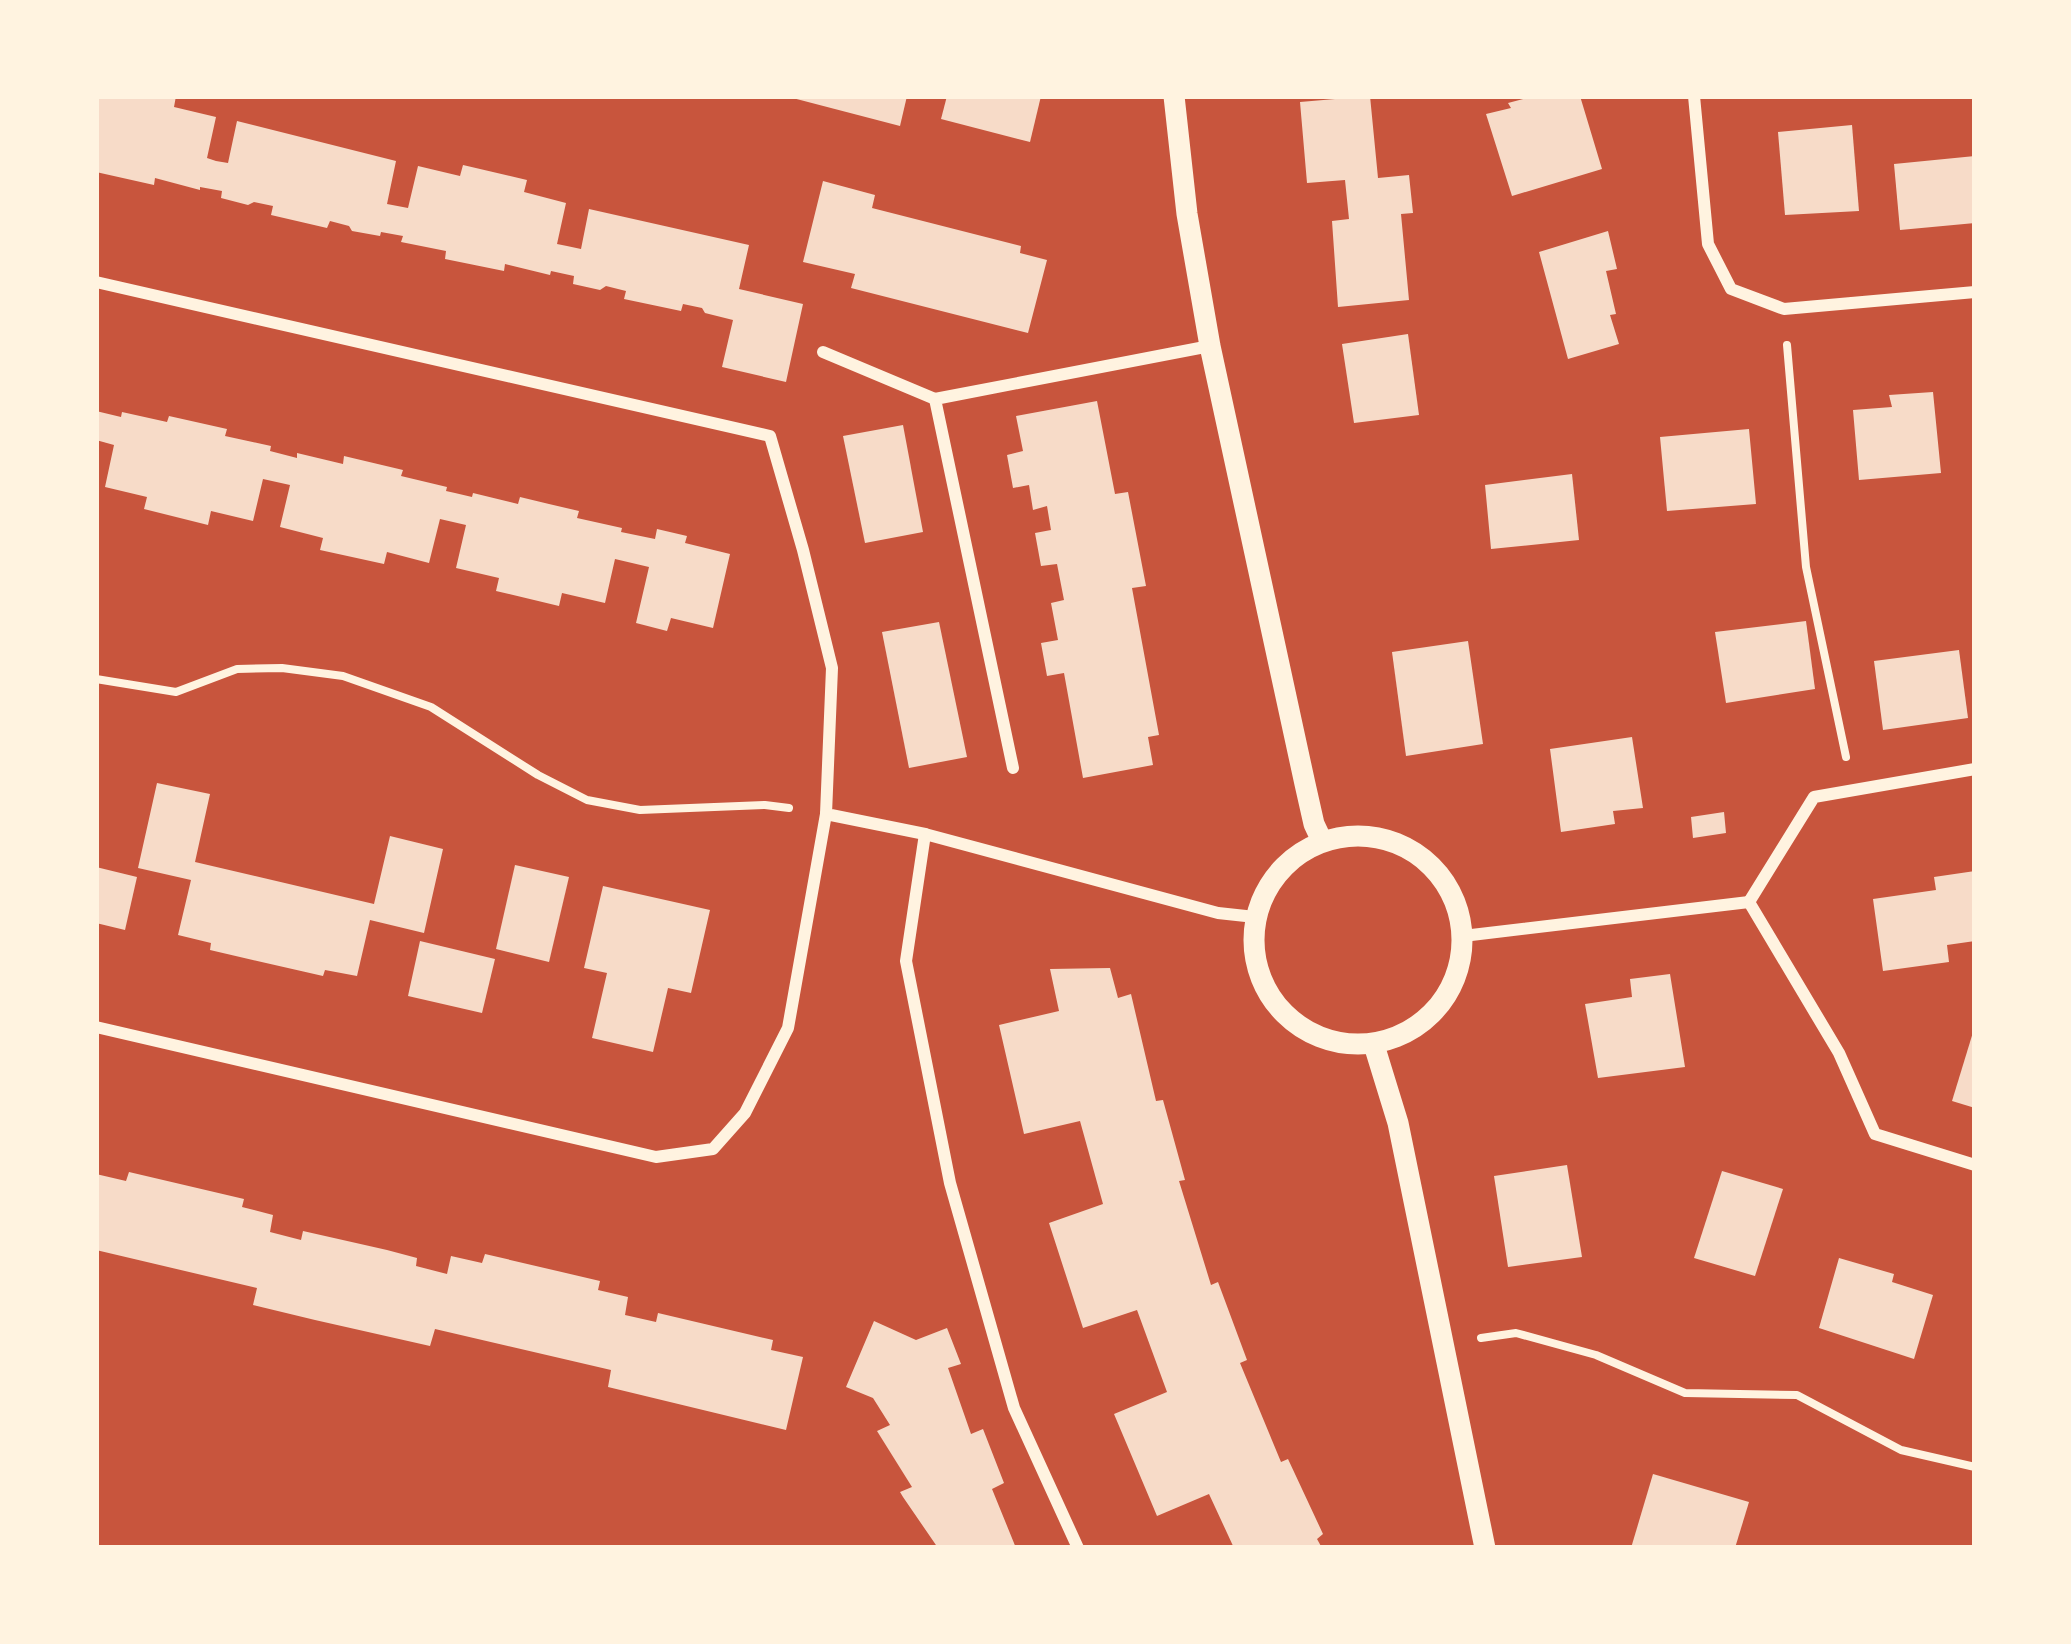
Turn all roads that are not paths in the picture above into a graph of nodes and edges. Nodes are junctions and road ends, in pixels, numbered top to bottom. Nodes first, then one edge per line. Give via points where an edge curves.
1 (1174, 96) edge
2 (1694, 96) edge
3 (96, 282) edge
4 (1975, 292) edge
5 (1210, 346) junction
6 (823, 352) dead end
7 (935, 399) junction
8 (1013, 768) dead end
9 (1975, 769) edge
10 (826, 814) junction
11 (925, 834) junction
12 (1322, 841) junction
13 (1749, 902) junction
14 (1255, 917) junction
15 (1463, 936) junction
16 (96, 1027) edge
17 (1374, 1045) junction
18 (1975, 1166) edge
19 (1078, 1548) edge
20 (1485, 1548) edge

1 - 5 street
2 - 4 street via 1708,244 1731,289 1784,309
3 - 10 street via 770,436 832,668
5 - 7 street
5 - 12 street
6 - 7 street
7 - 8 street
9 - 13 street via 1814,796
10 - 11 street
10 - 16 street via 788,1028 745,1113 713,1149 656,1157
11 - 14 street
11 - 19 street via 907,961 950,1183 1014,1408
12 - 14 street via 1280,868
12 - 15 street via 1362,834 1402,844 1435,868 1456,902
13 - 15 street
13 - 18 street via 1839,1053 1875,1134
14 - 17 street via 1252,950 1264,988 1288,1019 1324,1040
15 - 17 street via 1454,981 1432,1013
17 - 20 street via 1398,1123

